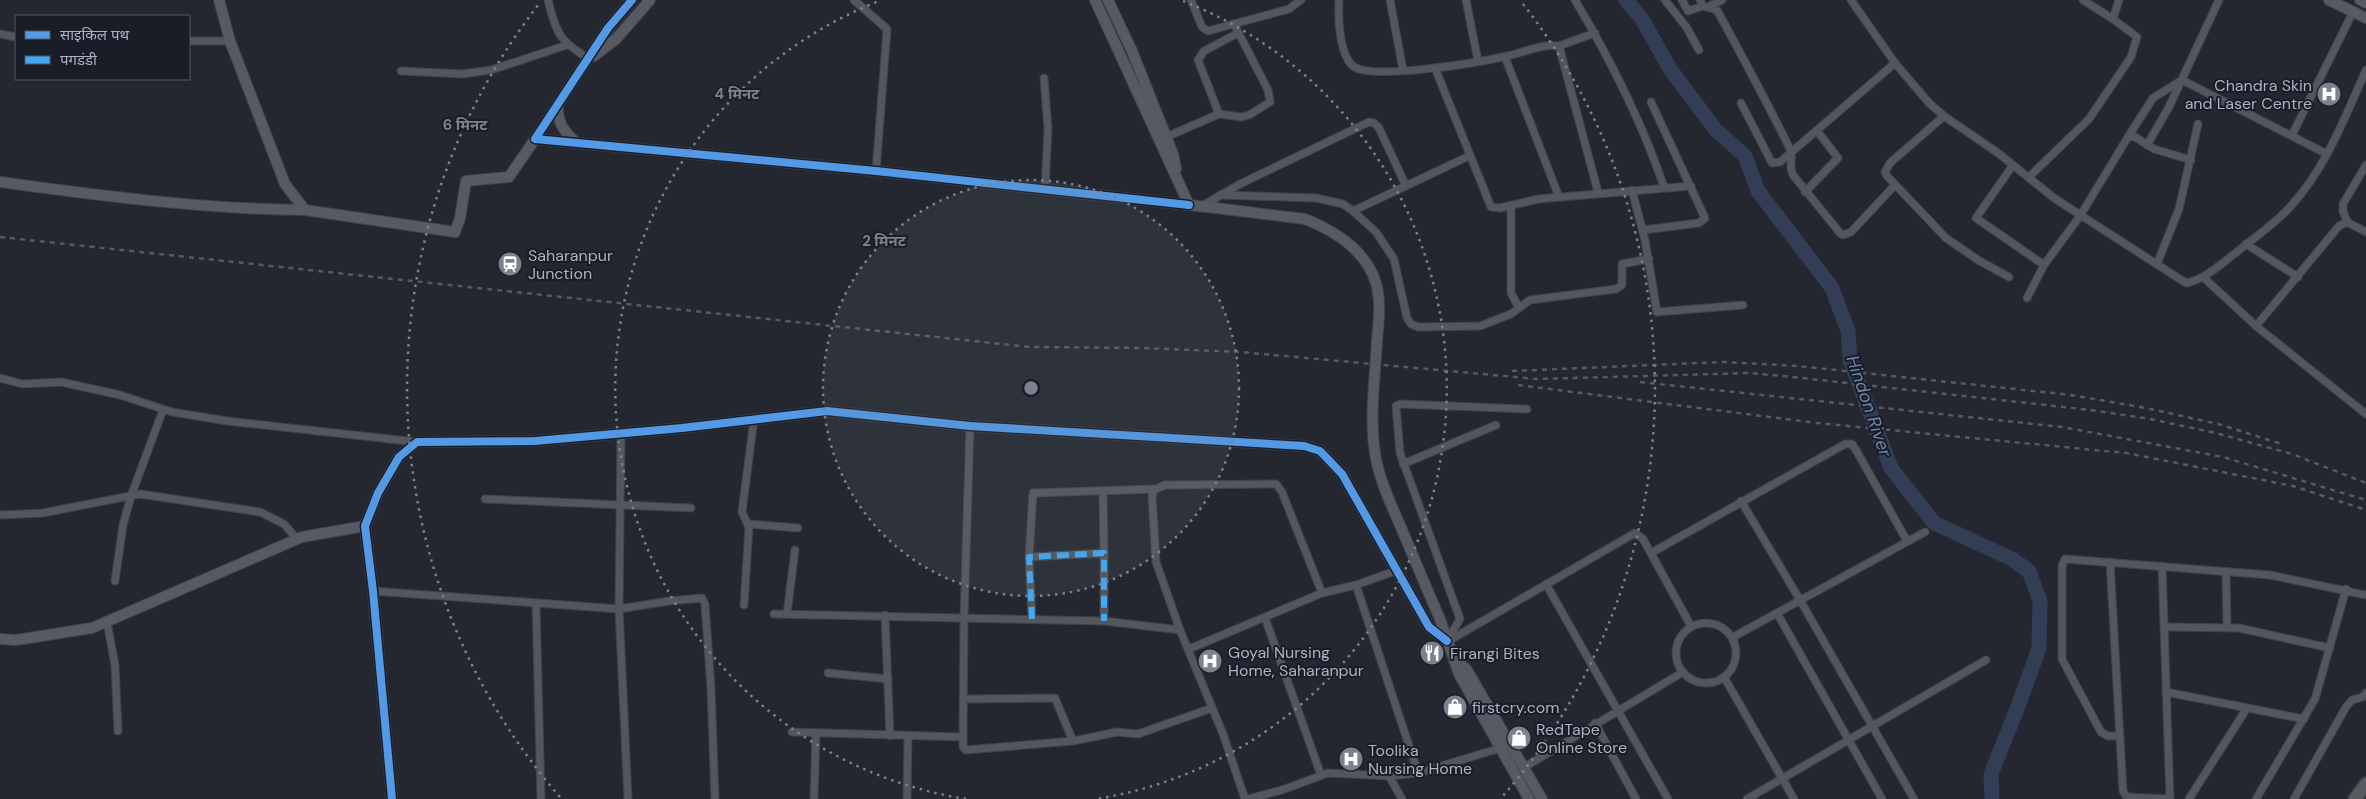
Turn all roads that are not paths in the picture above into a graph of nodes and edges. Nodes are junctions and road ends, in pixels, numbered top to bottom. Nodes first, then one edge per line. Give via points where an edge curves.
1 (219, 0) edge
2 (548, 0) edge
3 (632, 0) edge
4 (650, 0) edge
5 (854, 0) edge
6 (1095, 0) edge
7 (1108, 0) edge
8 (1191, 0) edge
9 (1301, 0) edge
10 (1339, 0) edge
11 (1390, 0) edge
12 (1466, 0) edge
13 (1575, 0) edge
14 (1665, 0) edge
15 (1682, 0) edge
16 (1722, 0) edge
17 (1851, 0) edge
18 (2083, 0) edge
19 (2119, 0) edge
20 (2219, 0) edge
21 (2329, 0) edge
22 (2360, 0) edge
23 (2366, 3) edge
24 (1704, 4) edge
25 (2348, 6) edge
26 (2366, 18) edge
27 (2113, 19) junction
28 (1234, 24) junction
29 (1238, 33) junction
30 (1595, 33) junction
31 (0, 34) edge
32 (15, 37) edge
33 (190, 41) edge
34 (230, 42) junction
35 (567, 45) junction
36 (1558, 46) junction
37 (1699, 50) dead end
38 (1505, 57) junction
39 (589, 59) junction
40 (1478, 61) junction
41 (1896, 63) junction
42 (1435, 68) junction
43 (1403, 70) junction
44 (2366, 70) edge
45 (401, 72) dead end
46 (1044, 78) dead end
47 (2182, 80) junction
48 (1651, 102) dead end
49 (1741, 103) dead end
50 (558, 105) junction
51 (1219, 114) junction
52 (1944, 116) junction
53 (2198, 124) dead end
54 (1818, 132) junction
55 (2292, 135) junction
56 (1166, 137) junction
57 (2128, 137) junction
58 (535, 139) junction
59 (577, 143) junction
60 (2148, 145) junction
61 (1792, 153) junction
62 (2327, 154) junction
63 (1469, 156) junction
64 (2191, 160) junction
65 (2013, 165) junction
66 (2366, 165) edge
67 (876, 171) junction
68 (1178, 177) junction
69 (2029, 177) junction
70 (0, 182) edge
71 (1895, 185) junction
72 (1406, 186) junction
73 (1691, 186) junction
74 (1664, 187) junction
75 (1045, 189) junction
76 (1632, 190) junction
77 (1598, 192) junction
78 (1805, 192) junction
79 (1220, 195) junction
80 (1559, 197) junction
81 (1189, 204) junction
82 (1202, 206) junction
83 (1511, 206) junction
84 (305, 210) junction
85 (1354, 211) junction
86 (2080, 216) junction
87 (2347, 222) junction
88 (1643, 230) junction
89 (2366, 232) edge
90 (2246, 244) junction
91 (1648, 259) junction
92 (2157, 264) junction
93 (2044, 265) junction
94 (2009, 277) dead end
95 (2203, 277) junction
96 (2298, 277) junction
97 (2026, 298) dead end
98 (1743, 305) dead end
99 (1519, 308) junction
100 (2256, 326) junction
101 (0, 378) edge
102 (1527, 409) dead end
103 (163, 410) junction
104 (2366, 414) edge
105 (754, 419) junction
106 (1496, 425) dead end
107 (970, 426) junction
108 (621, 434) junction
109 (417, 442) junction
110 (1403, 464) junction
111 (1155, 489) junction
112 (1103, 492) junction
113 (131, 496) junction
114 (485, 500) dead end
115 (1741, 501) junction
116 (619, 504) junction
117 (691, 508) dead end
118 (0, 515) edge
119 (749, 524) junction
120 (365, 526) junction
121 (798, 528) dead end
122 (1925, 532) dead end
123 (297, 539) junction
124 (1908, 541) junction
125 (794, 550) dead end
126 (1104, 553) junction
127 (1651, 553) junction
128 (1029, 557) junction
129 (2110, 562) junction
130 (2162, 566) junction
131 (1398, 570) junction
132 (2226, 572) junction
133 (115, 581) dead end
134 (1546, 584) junction
135 (1356, 585) junction
136 (2346, 589) junction
137 (374, 591) junction
138 (1322, 593) junction
139 (2366, 595) edge
140 (1800, 600) junction
141 (536, 604) junction
142 (744, 605) dead end
143 (619, 609) junction
144 (1777, 613) junction
145 (774, 614) dead end
146 (787, 614) junction
147 (885, 615) junction
148 (964, 618) junction
149 (1265, 618) junction
150 (1032, 619) junction
151 (1104, 621) junction
152 (107, 622) junction
153 (1691, 626) junction
154 (2164, 627) junction
155 (2227, 627) junction
156 (1180, 630) junction
157 (1733, 637) junction
158 (0, 639) edge
159 (1447, 641) junction
160 (2330, 648) junction
161 (1189, 649) junction
162 (1986, 660) dead end
163 (1683, 672) junction
164 (828, 673) dead end
165 (1724, 677) junction
166 (888, 678) junction
167 (2166, 692) junction
168 (2366, 693) edge
169 (963, 699) junction
170 (1212, 708) junction
171 (2247, 708) junction
172 (1617, 710) junction
173 (2304, 719) junction
174 (1595, 724) junction
175 (1873, 728) junction
176 (118, 731) dead end
177 (792, 732) dead end
178 (816, 733) junction
179 (890, 736) junction
180 (908, 736) junction
181 (2119, 736) junction
182 (963, 737) junction
183 (1072, 741) junction
184 (1849, 741) junction
185 (1505, 746) junction
186 (1523, 768) junction
187 (1418, 773) junction
188 (1321, 775) junction
189 (1389, 776) junction
190 (1782, 778) junction
191 (2366, 784) edge
192 (1263, 797) edge
193 (392, 799) edge
194 (541, 799) edge
195 (628, 799) edge
196 (714, 799) edge
197 (814, 799) edge
198 (907, 799) edge
199 (1247, 799) edge
200 (1402, 799) edge
201 (1529, 799) edge
202 (1542, 799) edge
203 (1636, 799) edge
204 (1668, 799) edge
205 (1747, 799) edge
206 (1794, 799) edge
207 (1882, 799) edge
208 (1914, 799) edge
209 (2170, 799) edge
210 (2189, 799) edge
211 (2256, 799) edge
212 (2294, 799) edge
213 (2355, 799) edge

1 - 34 street
2 - 35 street via 554,25
3 - 39 street via 608,28
4 - 39 street via 616,39
5 - 67 street via 886,29
6 - 68 street via 1162,149
7 - 56 street
8 - 28 street via 1204,30
9 - 28 street via 1289,9
10 - 43 street via 1345,52 1353,65 1360,70
11 - 43 street
12 - 40 street
13 - 30 street
14 - 37 street
15 - 24 street via 1688,11
16 - 24 street
17 - 41 street
18 - 27 street
19 - 27 street
20 - 47 street
21 - 25 street
22 - 23 street
24 - 61 street via 1717,10
25 - 26 street
25 - 55 street
27 - 69 street via 2137,36 2131,57 2089,119
28 - 29 street
29 - 51 street via 1204,51 1198,60
29 - 51 street via 1268,90 1270,102 1242,117
30 - 36 street
30 - 74 street via 1648,142
31 - 32 street
33 - 34 street
34 - 84 street via 286,184
35 - 39 street
35 - 45 street via 491,70 462,74
36 - 38 street
36 - 77 street
38 - 40 street
38 - 80 street
39 - 50 street
40 - 42 street
41 - 52 street
41 - 54 street
42 - 43 street
42 - 63 street
44 - 62 street
46 - 75 street via 1048,129
47 - 55 street
47 - 57 street via 2153,98
47 - 60 street
48 - 73 street
49 - 61 street via 1772,162 1780,162
50 - 58 street
50 - 59 street via 557,116 561,126
51 - 56 street
52 - 65 street
52 - 71 street via 1887,168 1887,176
53 - 64 street
54 - 61 street
54 - 78 street via 1838,158
55 - 62 street
56 - 68 street
57 - 60 street via 2135,137
57 - 86 street
58 - 59 street
58 - 84 street via 509,177 466,181 455,232
59 - 67 street
60 - 64 street
61 - 78 street via 1790,170
62 - 90 street via 2290,208
63 - 72 street
63 - 83 street via 1491,207
64 - 92 street via 2174,226
65 - 69 street
65 - 93 street via 1976,218
66 - 87 street via 2343,204
67 - 75 street
68 - 81 street
69 - 86 street
70 - 84 street via 103,196
71 - 78 street via 1851,232 1843,235
71 - 94 street via 1946,238
72 - 79 street via 1379,128 1369,122
72 - 85 street
73 - 74 street
73 - 88 street via 1705,216 1703,222
74 - 76 street
75 - 81 street
76 - 77 street
76 - 88 street
77 - 80 street
79 - 82 street
79 - 85 street via 1316,198 1343,204
80 - 83 street via 1529,200
81 - 82 street
82 - 159 street, bridge via 1290,217 1317,224 1352,246 1376,282 1379,310 1372,421 1377,464
83 - 99 street via 1512,292
85 - 99 street via 1376,232 1394,259 1411,324 1418,327 1480,326
86 - 92 street
86 - 93 street
87 - 89 street
87 - 96 street via 2339,226
88 - 91 street
90 - 95 street
90 - 96 street
91 - 98 street via 1657,312
91 - 99 street via 1621,265 1620,287 1530,300
92 - 95 street via 2186,283
93 - 97 street
95 - 100 street
96 - 100 street
100 - 104 street
101 - 103 street via 22,384 61,382
102 - 110 street via 1400,404 1395,411
103 - 109 street via 227,421
103 - 113 street
105 - 107 street via 827,411
105 - 108 street
105 - 119 street via 742,512
106 - 110 street
107 - 131 street via 1313,448 1342,474
107 - 148 street
108 - 109 street via 480,443
108 - 116 street
109 - 120 street via 399,456 378,493
110 - 159 street via 1458,613 1460,623
111 - 112 street
111 - 138 street via 1165,485 1276,484
111 - 156 street via 1152,496 1156,562
112 - 126 street
112 - 128 street via 1033,493
113 - 118 street via 43,513
113 - 123 street via 152,496 260,512 284,524
113 - 133 street
114 - 116 street
115 - 124 street via 1837,446 1852,444
115 - 127 street
115 - 140 street
116 - 117 street
116 - 143 street
119 - 121 street
119 - 142 street
120 - 123 street
120 - 137 street
122 - 124 street
123 - 152 street
124 - 140 street
125 - 146 street
126 - 128 street
126 - 151 street
127 - 134 street via 1635,533
127 - 153 street
128 - 150 street
129 - 130 street
129 - 181 street
129 - 181 street via 2068,558 2062,562 2061,651 2066,668 2101,732
130 - 132 street
130 - 154 street
131 - 135 street
131 - 159 street via 1429,627
132 - 136 street via 2278,576
132 - 155 street
134 - 159 street
134 - 172 street
135 - 138 street
135 - 187 street
136 - 139 street
136 - 160 street
137 - 141 street
137 - 193 street
138 - 149 street
140 - 144 street
140 - 175 street
141 - 143 street
141 - 194 street
143 - 195 street
143 - 196 street via 669,601 704,600 711,688
144 - 157 street
144 - 184 street
145 - 146 street
146 - 147 street
147 - 148 street
147 - 166 street
148 - 150 street
148 - 169 street
149 - 161 street
149 - 188 street
150 - 151 street
151 - 156 street
152 - 158 street via 16,640
152 - 176 street via 115,664
153 - 157 street via 1709,622 1718,624
153 - 163 street via 1678,642 1676,653
154 - 155 street
154 - 167 street
155 - 160 street
156 - 161 street
157 - 165 street via 1737,654 1735,663
159 - 185 street via 1454,658 1467,670
160 - 173 street via 2315,699
161 - 170 street
162 - 175 street
163 - 165 street via 1698,682 1707,683
163 - 172 street
164 - 166 street
165 - 190 street
166 - 179 street
167 - 171 street
167 - 209 street
168 - 212 street via 2346,706
169 - 182 street
169 - 183 street via 1055,698
170 - 183 street via 1138,734 1117,732
170 - 199 street
171 - 173 street
171 - 210 street
172 - 174 street
172 - 204 street
173 - 211 street
174 - 186 street
174 - 203 street
175 - 184 street
175 - 208 street
177 - 178 street
178 - 179 street
178 - 197 street
179 - 180 street
180 - 182 street
180 - 198 street
181 - 209 street via 2124,795
182 - 183 street via 966,750
184 - 190 street
184 - 207 street
185 - 186 street
185 - 187 street
185 - 201 street
186 - 202 street
187 - 189 street
188 - 189 street
188 - 192 street
189 - 200 street
190 - 205 street
190 - 206 street
191 - 213 highway
192 - 199 street

